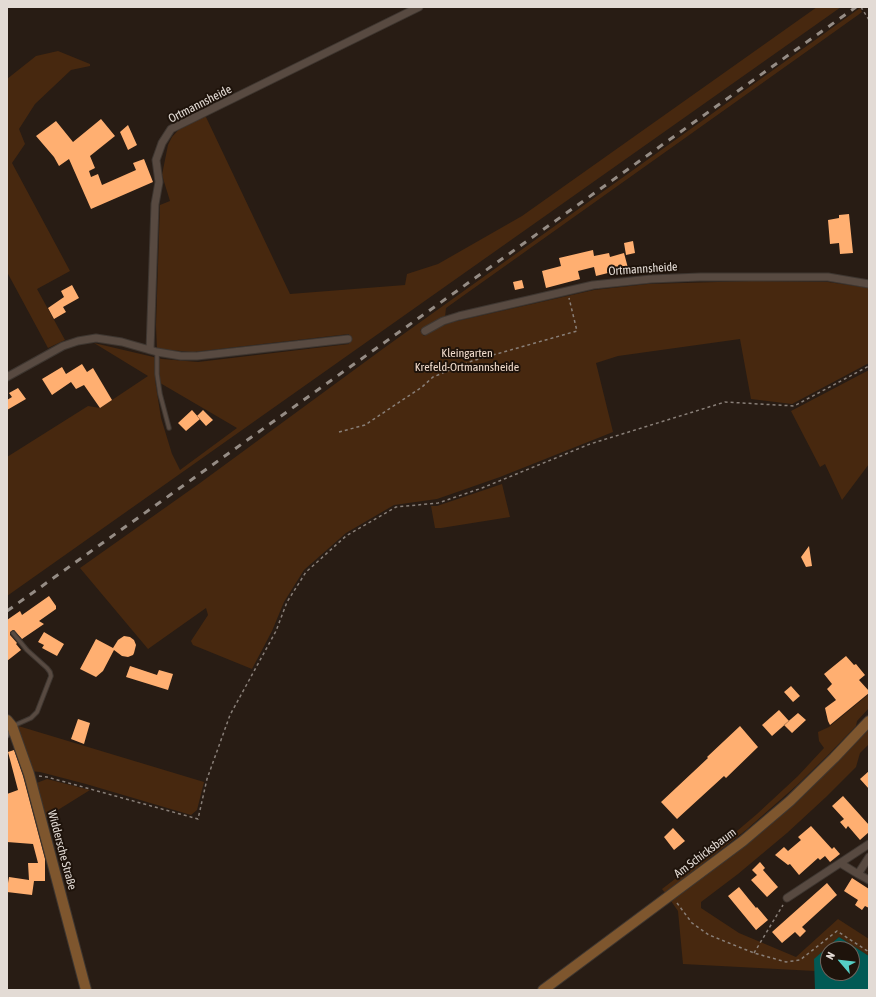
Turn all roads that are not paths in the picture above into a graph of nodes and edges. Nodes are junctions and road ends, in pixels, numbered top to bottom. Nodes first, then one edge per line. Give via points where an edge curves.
1 (419, 7) edge
2 (869, 284) edge
3 (426, 330) dead end
4 (348, 339) dead end
5 (154, 351) junction
6 (7, 377) edge
7 (169, 428) dead end
8 (13, 633) dead end
9 (869, 721) edge
10 (10, 728) edge
11 (869, 844) edge
12 (869, 857) edge
13 (840, 863) junction
14 (858, 874) junction
15 (869, 880) edge
16 (788, 898) road end
17 (86, 990) edge
18 (543, 990) edge

1 - 5 street, Ortmannsheide via 171,129 162,143 156,160 160,182 155,204
2 - 3 street, Ortmannsheide via 828,277 700,276 593,284 459,316
4 - 5 street via 197,356
5 - 6 street via 96,338 78,341 58,348
5 - 7 lane via 160,394
8 - 10 lane via 47,668 51,676 37,712 31,718
9 - 18 street, Am Schicksbaum via 790,801 743,841
10 - 17 street, Widdersche Straße via 29,774
11 - 13 street
12 - 14 street
13 - 14 street
13 - 16 street
14 - 15 street

